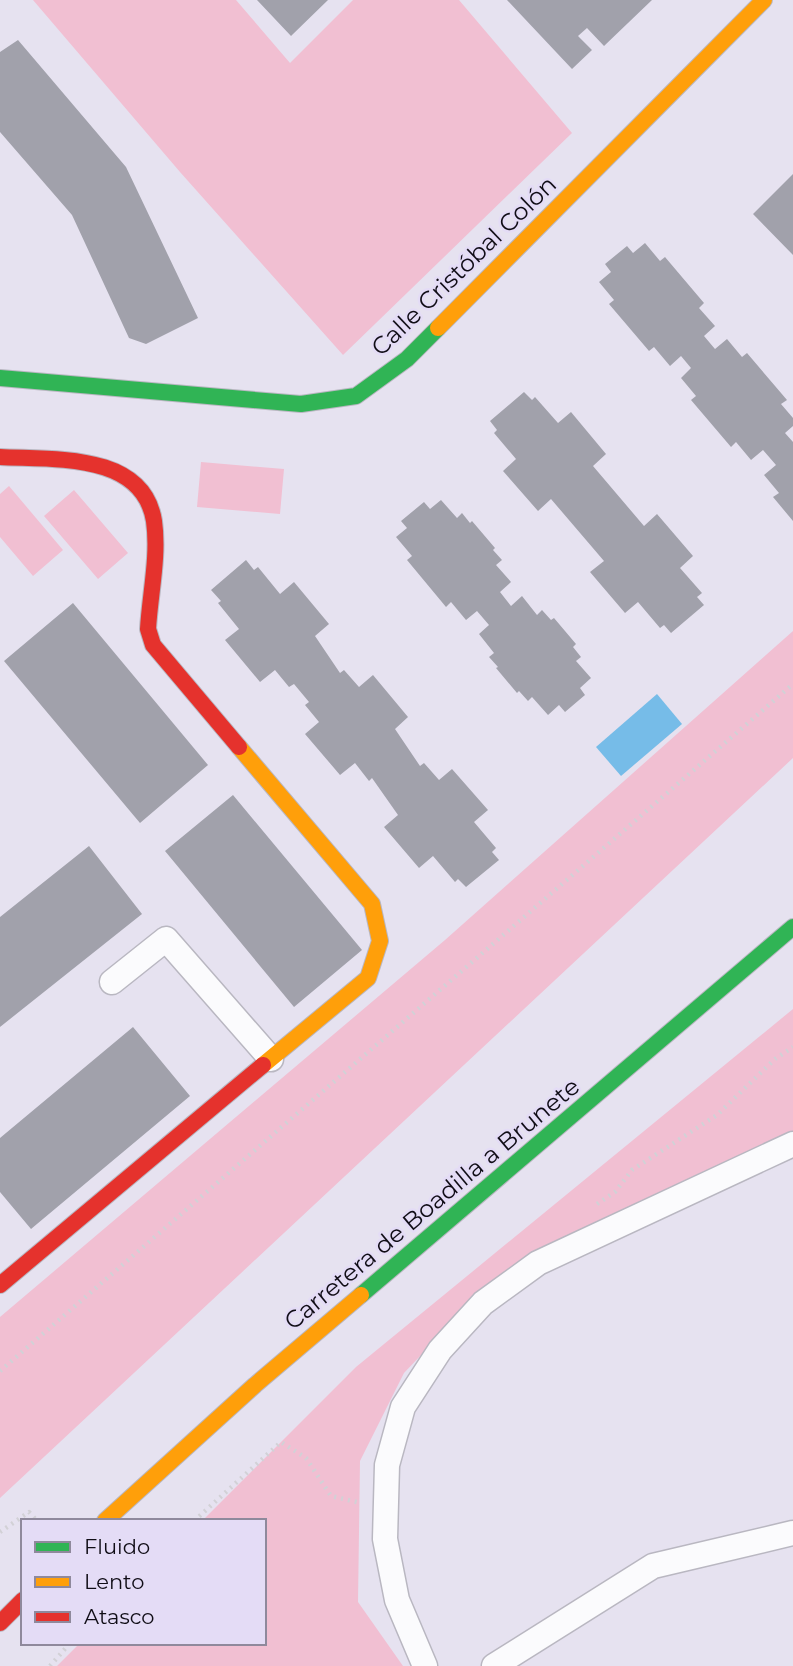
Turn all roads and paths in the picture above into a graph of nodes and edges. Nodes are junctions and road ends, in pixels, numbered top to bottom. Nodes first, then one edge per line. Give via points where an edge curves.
1 (764, 0) edge
2 (0, 378) edge
3 (0, 457) edge
4 (793, 684) edge
5 (793, 927) edge
6 (112, 982) dead end
7 (271, 1059) junction
8 (793, 1144) edge
9 (0, 1285) edge
10 (0, 1371) edge
11 (386, 1509) junction
12 (35, 1519) edge
13 (107, 1519) edge
14 (196, 1519) edge
15 (0, 1532) edge
16 (793, 1533) edge
17 (21, 1602) edge
18 (0, 1623) edge
19 (67, 1645) edge
20 (50, 1666) edge
21 (425, 1666) edge
22 (494, 1666) edge

1 - 2 street, Calle Cristóbal Colón via 407,359 356,396 301,404
3 - 7 street via 99,464 121,471 142,491 154,519 148,629 153,645 372,904 382,927 368,978
4 - 10 path
5 - 13 street, Carretera de Boadilla a Brunete via 255,1385
6 - 7 street via 166,939
7 - 9 street
8 - 11 street via 538,1263 483,1303 440,1350 403,1407 387,1465
11 - 14 path via 331,1496 306,1458 281,1442
11 - 21 street via 385,1539 397,1600
12 - 15 path via 29,1512
16 - 22 street via 653,1566
17 - 18 street
19 - 20 path

